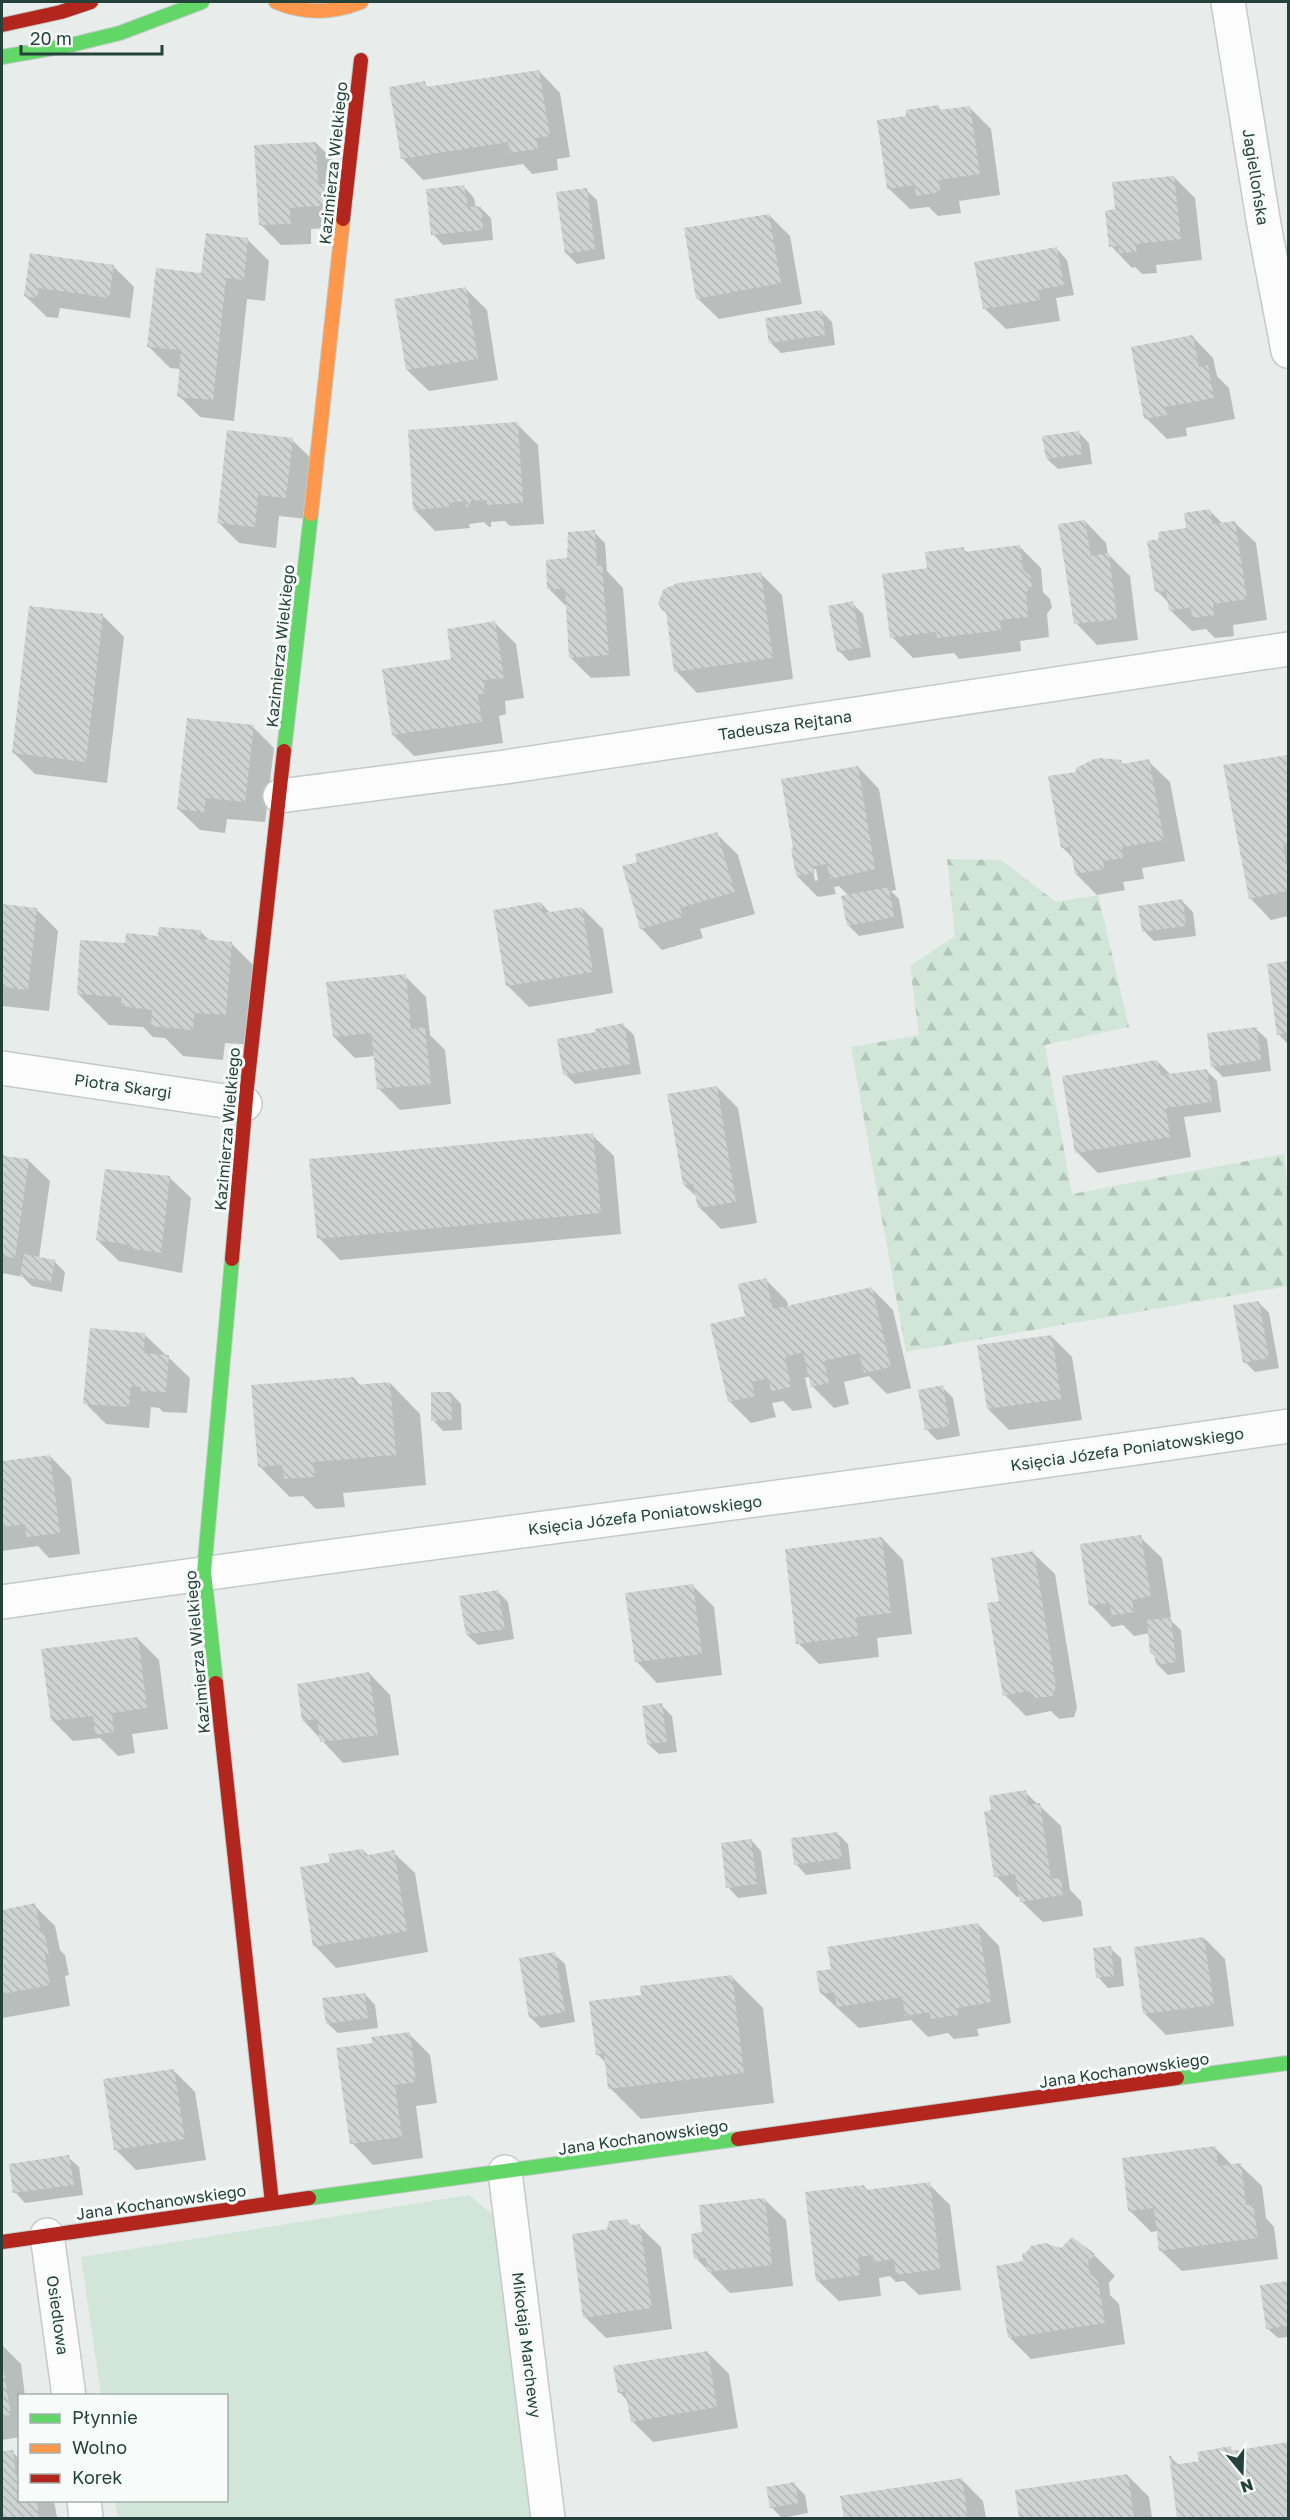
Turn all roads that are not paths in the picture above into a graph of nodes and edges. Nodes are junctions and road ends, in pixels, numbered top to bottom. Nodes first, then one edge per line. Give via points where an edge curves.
1 (90, 2) edge
2 (202, 2) edge
3 (276, 2) edge
4 (361, 2) edge
5 (1228, 2) edge
6 (2, 25) edge
7 (2, 57) edge
8 (361, 60) dead end
9 (1288, 351) edge
10 (1288, 649) edge
11 (280, 796) junction
12 (2, 1068) edge
13 (245, 1104) junction
14 (1288, 1426) edge
15 (204, 1572) junction
16 (2, 1602) edge
17 (1288, 2063) edge
18 (505, 2172) junction
19 (272, 2203) junction
20 (47, 2235) junction
21 (2, 2242) edge
22 (69, 2394) edge
23 (84, 2502) edge
24 (86, 2518) edge
25 (548, 2518) edge

1 - 6 street
2 - 7 street via 120,33
3 - 4 street via 314,11 348,8
5 - 9 street, Jagiellońska
8 - 11 street, Kazimierza Wielkiego
10 - 11 street, Tadeusza Rejtana via 505,767
11 - 13 street, Kazimierza Wielkiego
12 - 13 street, Piotra Skargi
13 - 15 street, Kazimierza Wielkiego
14 - 15 street, Księcia Józefa Poniatowskiego
15 - 16 street, Księcia Józefa Poniatowskiego
15 - 19 street, Kazimierza Wielkiego
17 - 18 street, Jana Kochanowskiego
18 - 19 street, Jana Kochanowskiego
18 - 25 street, Mikołaja Marchewy
19 - 20 street, Jana Kochanowskiego
20 - 21 street, Jana Kochanowskiego
20 - 22 street, Osiedlowa
23 - 24 street

